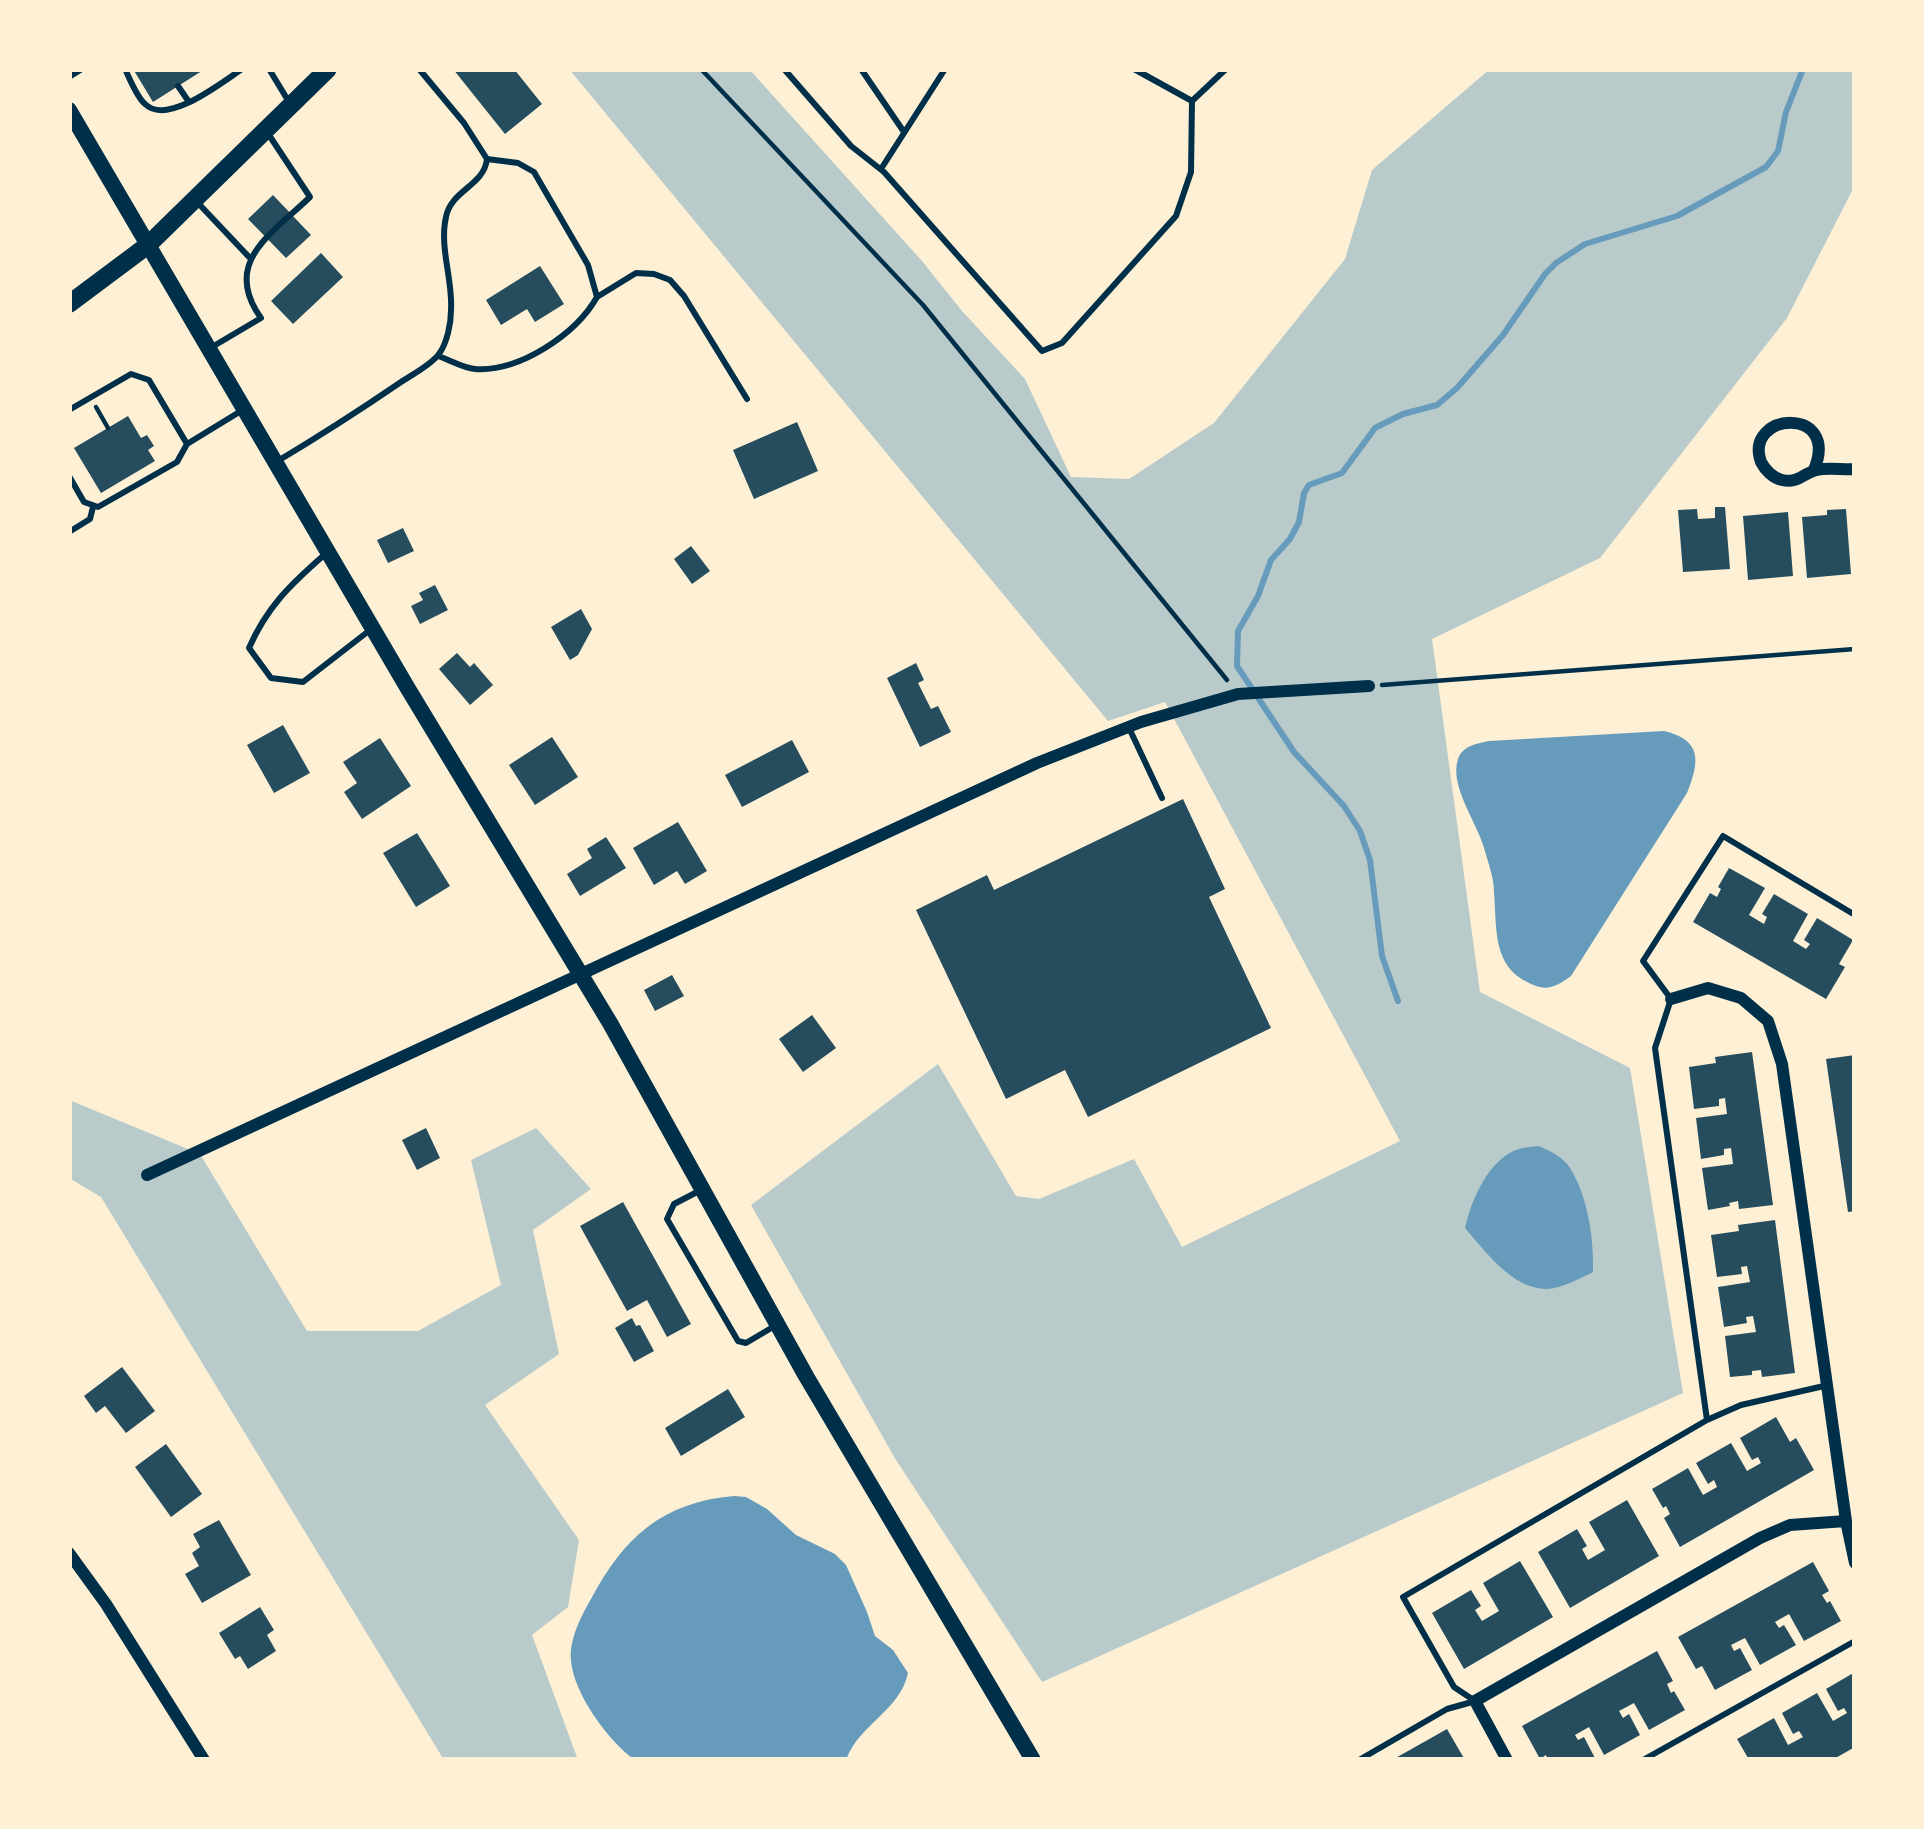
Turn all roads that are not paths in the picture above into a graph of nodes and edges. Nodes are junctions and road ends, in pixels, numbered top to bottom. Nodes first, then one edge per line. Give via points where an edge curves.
1 (82, 69) edge
2 (124, 69) edge
3 (222, 69) edge
4 (242, 69) edge
5 (268, 69) edge
6 (328, 69) edge
7 (419, 69) edge
8 (784, 69) edge
9 (861, 69) edge
10 (945, 69) edge
11 (1135, 69) edge
12 (1226, 69) edge
13 (69, 77) edge
14 (228, 79) junction
15 (178, 86) dead end
16 (1192, 101) junction
17 (188, 102) junction
18 (291, 106) junction
19 (69, 110) edge
20 (266, 130) junction
21 (904, 132) junction
22 (487, 159) junction
23 (881, 169) junction
24 (194, 199) junction
25 (148, 245) junction
26 (249, 256) junction
27 (597, 297) junction
28 (69, 304) edge
29 (209, 349) junction
30 (438, 356) junction
31 (747, 399) dead end
32 (244, 409) junction
33 (69, 410) edge
34 (187, 444) junction
35 (276, 463) junction
36 (1814, 470) junction
37 (1855, 470) edge
38 (69, 476) edge
39 (93, 507) junction
40 (69, 532) edge
41 (328, 552) junction
42 (373, 628) junction
43 (1369, 686) road end
44 (1128, 727) junction
45 (1162, 798) dead end
46 (1855, 915) edge
47 (580, 973) junction
48 (1671, 999) junction
49 (147, 1175) dead end
50 (703, 1190) junction
51 (777, 1325) junction
52 (1827, 1386) junction
53 (1708, 1420) junction
54 (1846, 1521) junction
55 (69, 1553) edge
56 (1855, 1563) edge
57 (1855, 1641) edge
58 (1475, 1701) junction
59 (204, 1760) edge
60 (1034, 1760) edge
61 (1359, 1760) edge
62 (1507, 1760) edge
63 (1642, 1760) edge

1 - 13 lane
2 - 17 lane via 146,106 161,111
3 - 14 lane
4 - 14 lane
5 - 18 lane
6 - 18 main road
7 - 22 lane
8 - 23 lane
9 - 21 lane
10 - 21 lane
11 - 16 lane
12 - 16 lane
14 - 17 lane
15 - 17 lane
16 - 23 lane via 1191,172 1175,216 1062,343 1042,351
18 - 20 main road
19 - 25 main road
20 - 24 main road
20 - 26 lane via 310,197
21 - 23 lane
22 - 27 lane via 534,172 588,265
22 - 30 lane via 486,172 446,215 451,310
24 - 25 main road
24 - 26 lane
25 - 28 main road
25 - 29 main road
26 - 29 lane via 246,289 261,319
27 - 30 lane via 585,319 501,367 472,369
27 - 31 lane via 636,273 670,280
29 - 32 main road
30 - 35 lane
32 - 34 lane
32 - 35 main road
33 - 34 lane via 125,376 144,377
34 - 39 lane via 177,462
35 - 41 main road
36 - 36 street via 1818,439 1808,427 1778,423 1766,433 1760,448 1771,476 1786,482
36 - 37 street
38 - 39 lane
39 - 40 lane via 90,519
41 - 42 main road
41 - 42 lane via 283,590 249,648 271,678 303,682
42 - 47 main road
43 - 44 street via 1238,694
44 - 45 lane
44 - 47 street
46 - 48 lane via 1723,836 1643,961
47 - 49 street
47 - 50 main road
48 - 52 street via 1708,988 1741,998 1768,1021 1782,1064
48 - 53 lane via 1654,1048
50 - 51 main road
50 - 51 lane via 674,1204 667,1219 738,1341
51 - 60 main road
52 - 53 lane
52 - 54 street
53 - 58 lane via 1403,1597 1454,1687
54 - 56 street
54 - 58 street via 1790,1525 1760,1538
55 - 59 street
57 - 63 lane
58 - 61 lane via 1447,1708
58 - 62 street

